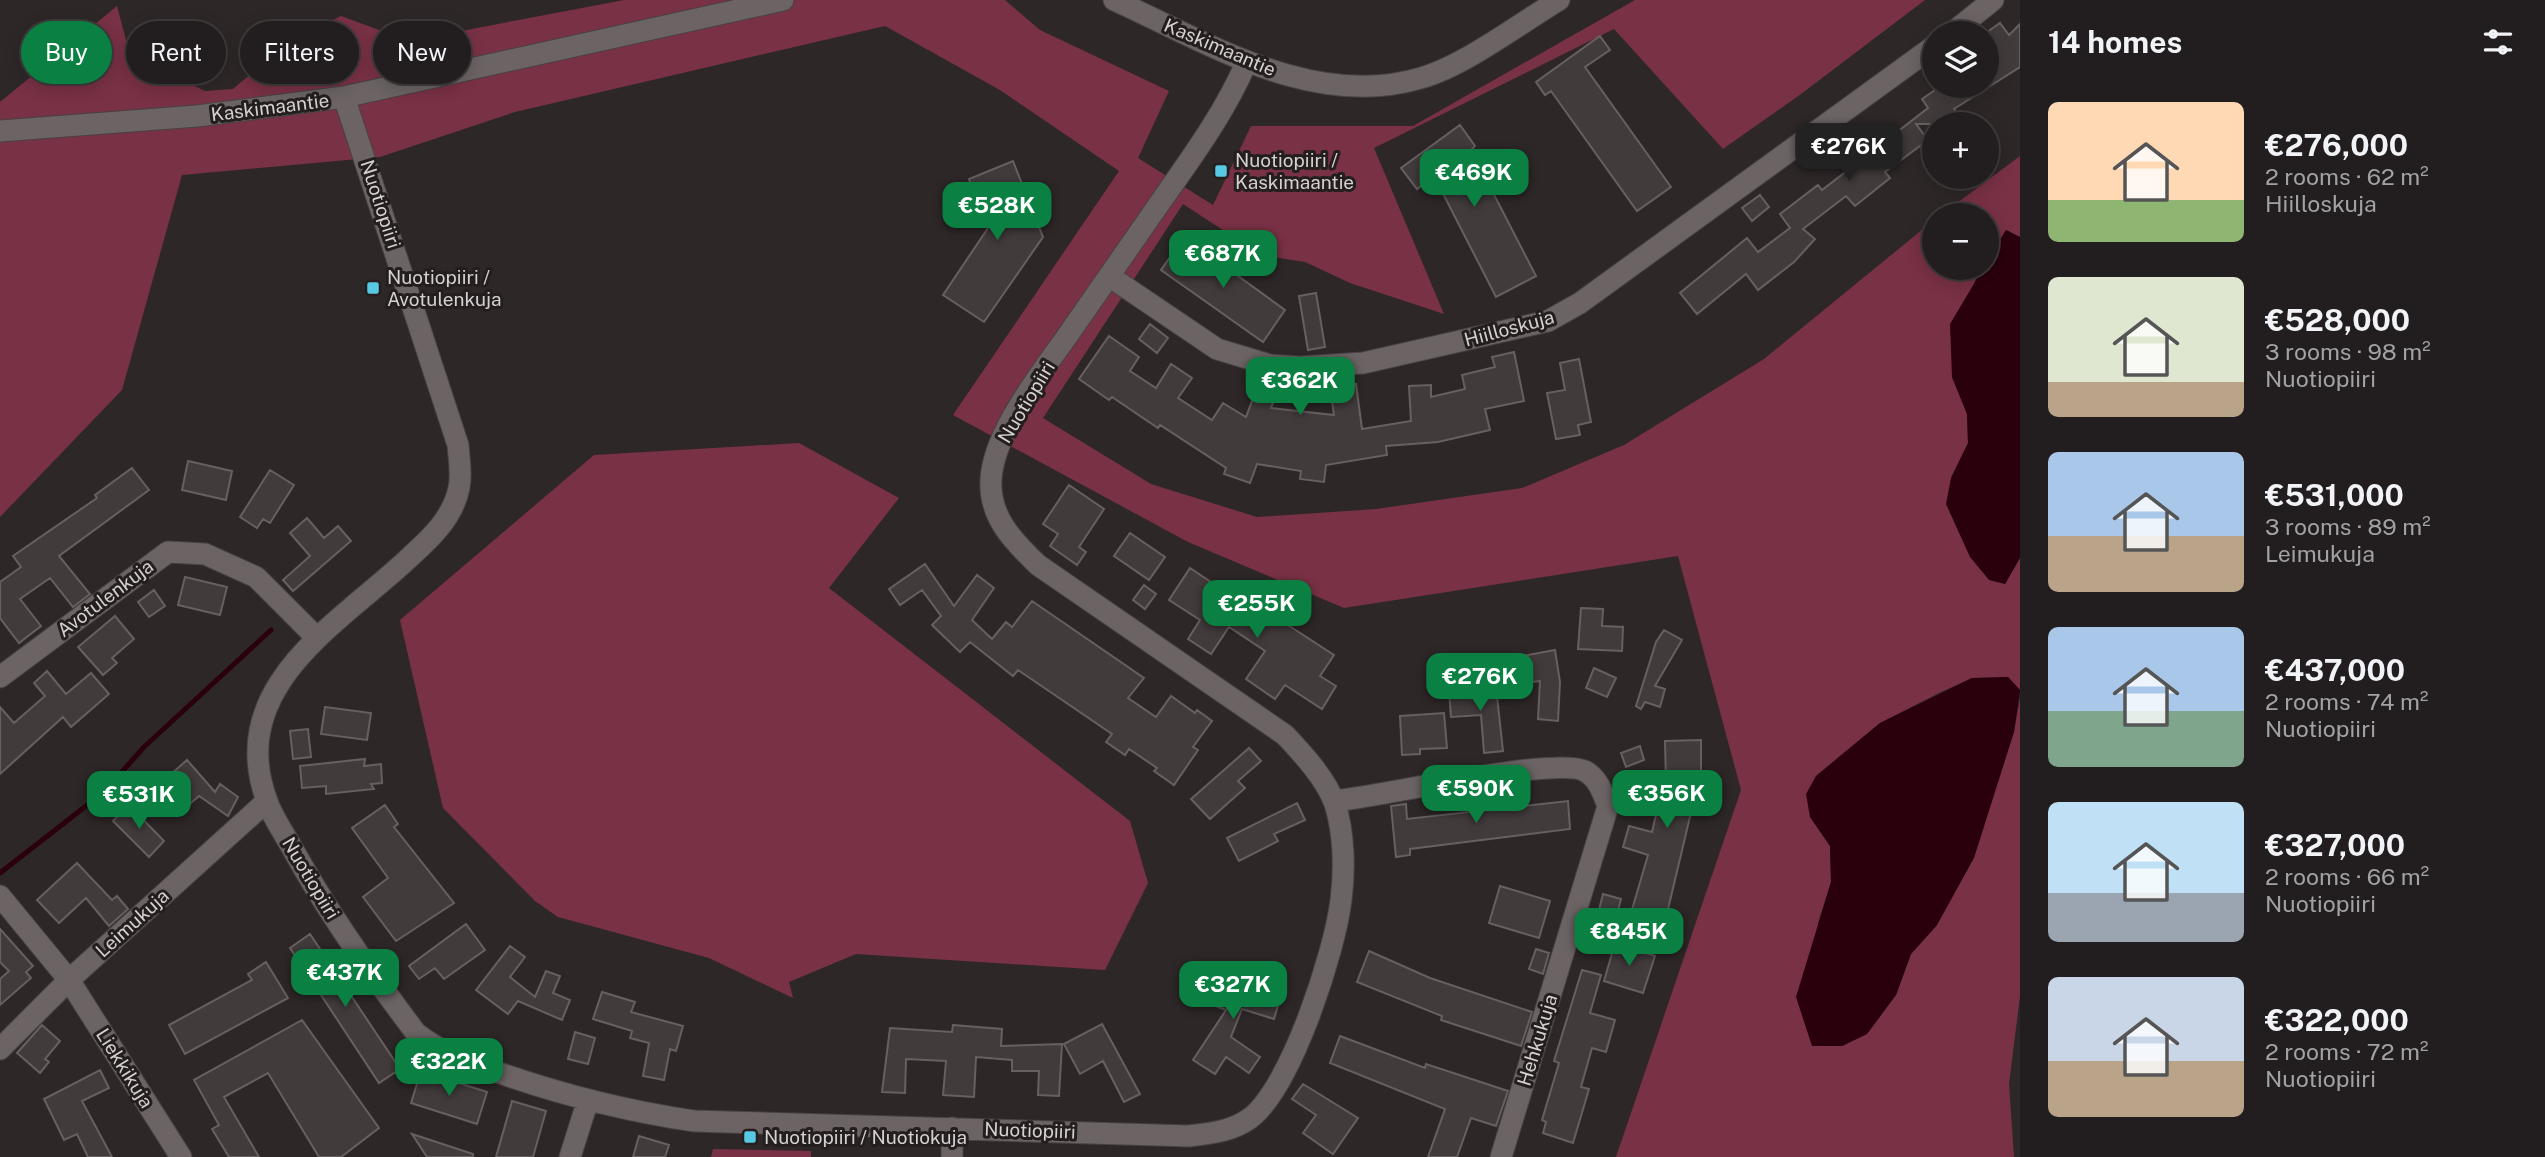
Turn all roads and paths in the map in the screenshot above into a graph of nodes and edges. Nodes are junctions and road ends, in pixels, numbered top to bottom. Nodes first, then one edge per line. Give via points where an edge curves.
1 (783, 0) edge
2 (1114, 0) edge
3 (1559, 0) edge
4 (1993, 0) edge
5 (1967, 21) edge
6 (1922, 54) edge
7 (1247, 61) junction
8 (344, 97) junction
9 (0, 131) edge
10 (1109, 276) junction
11 (317, 638) junction
12 (0, 677) edge
13 (267, 801) junction
14 (1334, 801) junction
15 (0, 895) edge
16 (69, 980) junction
17 (0, 1049) edge
18 (588, 1100) junction
19 (952, 1128) junction
20 (181, 1157) edge
21 (570, 1157) edge
22 (951, 1157) edge
23 (1501, 1157) edge

1 - 8 street, Kaskimaantie
2 - 7 street, Kaskimaantie
3 - 7 street, Kaskimaantie via 1422,78 1378,86 1338,86
4 - 5 street
6 - 10 street, Hiilloskuja via 1580,303 1548,321 1363,363 1270,365 1217,349
7 - 10 street, Nuotiopiiri via 1225,106
8 - 9 street, Kaskimaantie via 197,116
8 - 11 street, Nuotiopiiri via 453,426 460,469 459,489 438,531
10 - 14 street, Nuotiopiiri via 1004,434 994,457 991,481 997,516 1013,541 1038,565 1285,735 1304,754
11 - 12 street, Avotulenkuja via 256,577 205,554 168,552
11 - 13 street, Nuotiopiiri via 285,672 266,704 258,743
13 - 16 street, Leimukuja
13 - 18 street, Nuotiopiiri via 316,891 416,1033 438,1051
14 - 19 street, Nuotiopiiri via 1343,869 1336,927 1295,1055 1251,1118 1226,1132 1189,1136
14 - 23 street, Hehkukuja via 1549,767 1586,771 1601,786 1608,806
15 - 16 street
16 - 17 street, Leimukuja
16 - 20 street, Liekkikuja
18 - 19 street, Nuotiopiiri via 694,1121
18 - 21 street
19 - 22 street

